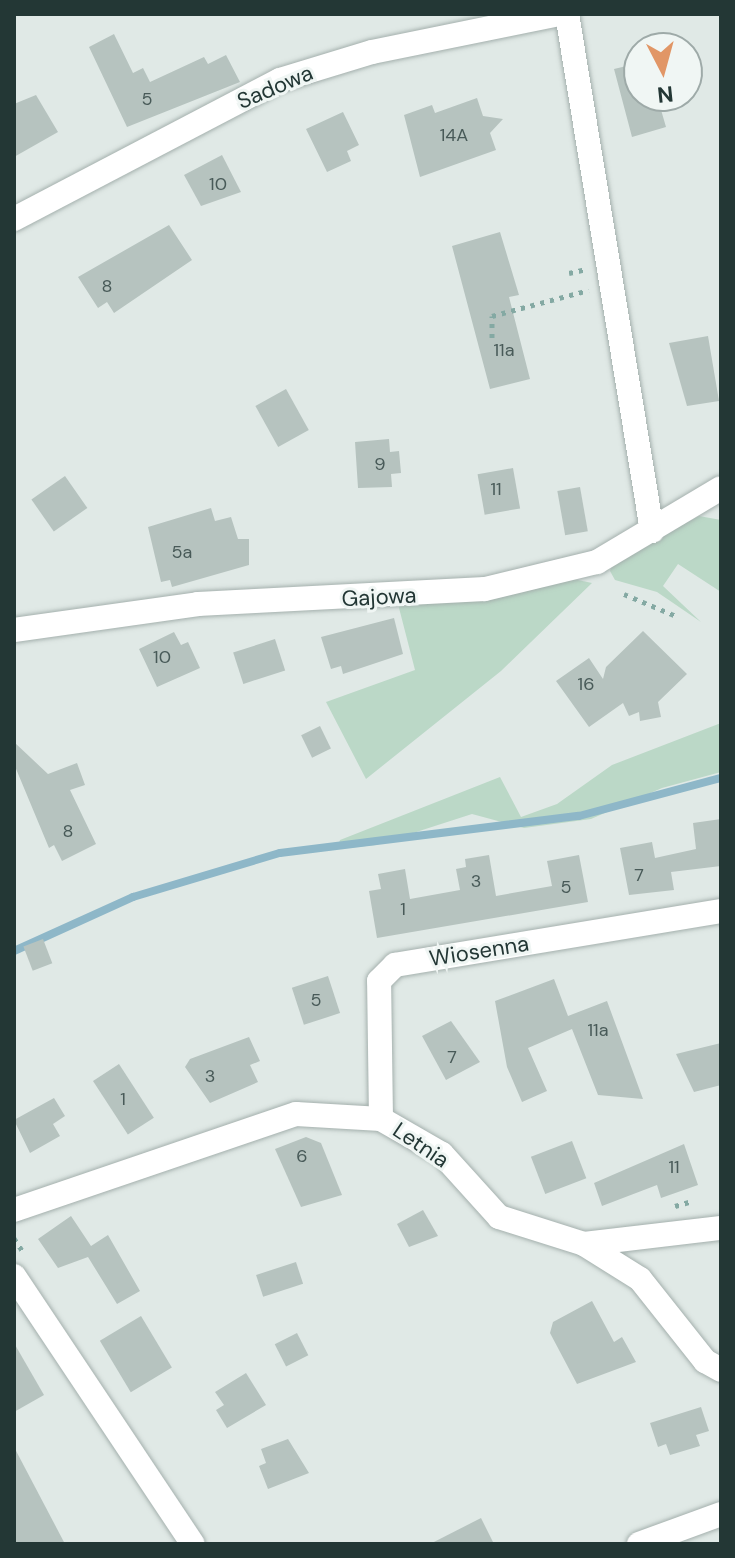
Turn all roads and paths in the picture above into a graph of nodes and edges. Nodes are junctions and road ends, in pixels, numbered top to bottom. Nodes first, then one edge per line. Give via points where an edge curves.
1 (558, 14) edge
2 (567, 14) edge
3 (14, 219) edge
4 (573, 294) dead end
5 (492, 338) dead end
6 (721, 488) edge
7 (652, 531) junction
8 (624, 594) dead end
9 (676, 616) dead end
10 (14, 630) edge
11 (721, 911) edge
12 (381, 1119) junction
13 (14, 1210) edge
14 (721, 1228) edge
15 (584, 1244) junction
16 (14, 1276) edge
17 (721, 1370) edge
18 (721, 1514) edge
19 (193, 1544) edge
20 (639, 1544) edge

1 - 3 street, Sadowa via 372,52 280,80
2 - 7 street
4 - 5 path via 492,316
6 - 7 street, Gajowa
7 - 10 street, Gajowa via 597,562 485,589 198,604
8 - 9 path
11 - 12 street, Wiosenna via 395,965 379,981
12 - 13 street, Letnia via 296,1114
12 - 15 street, Letnia via 442,1154 499,1217
14 - 15 street, Letnia
15 - 17 street via 640,1279 705,1361
16 - 19 street
18 - 20 street

